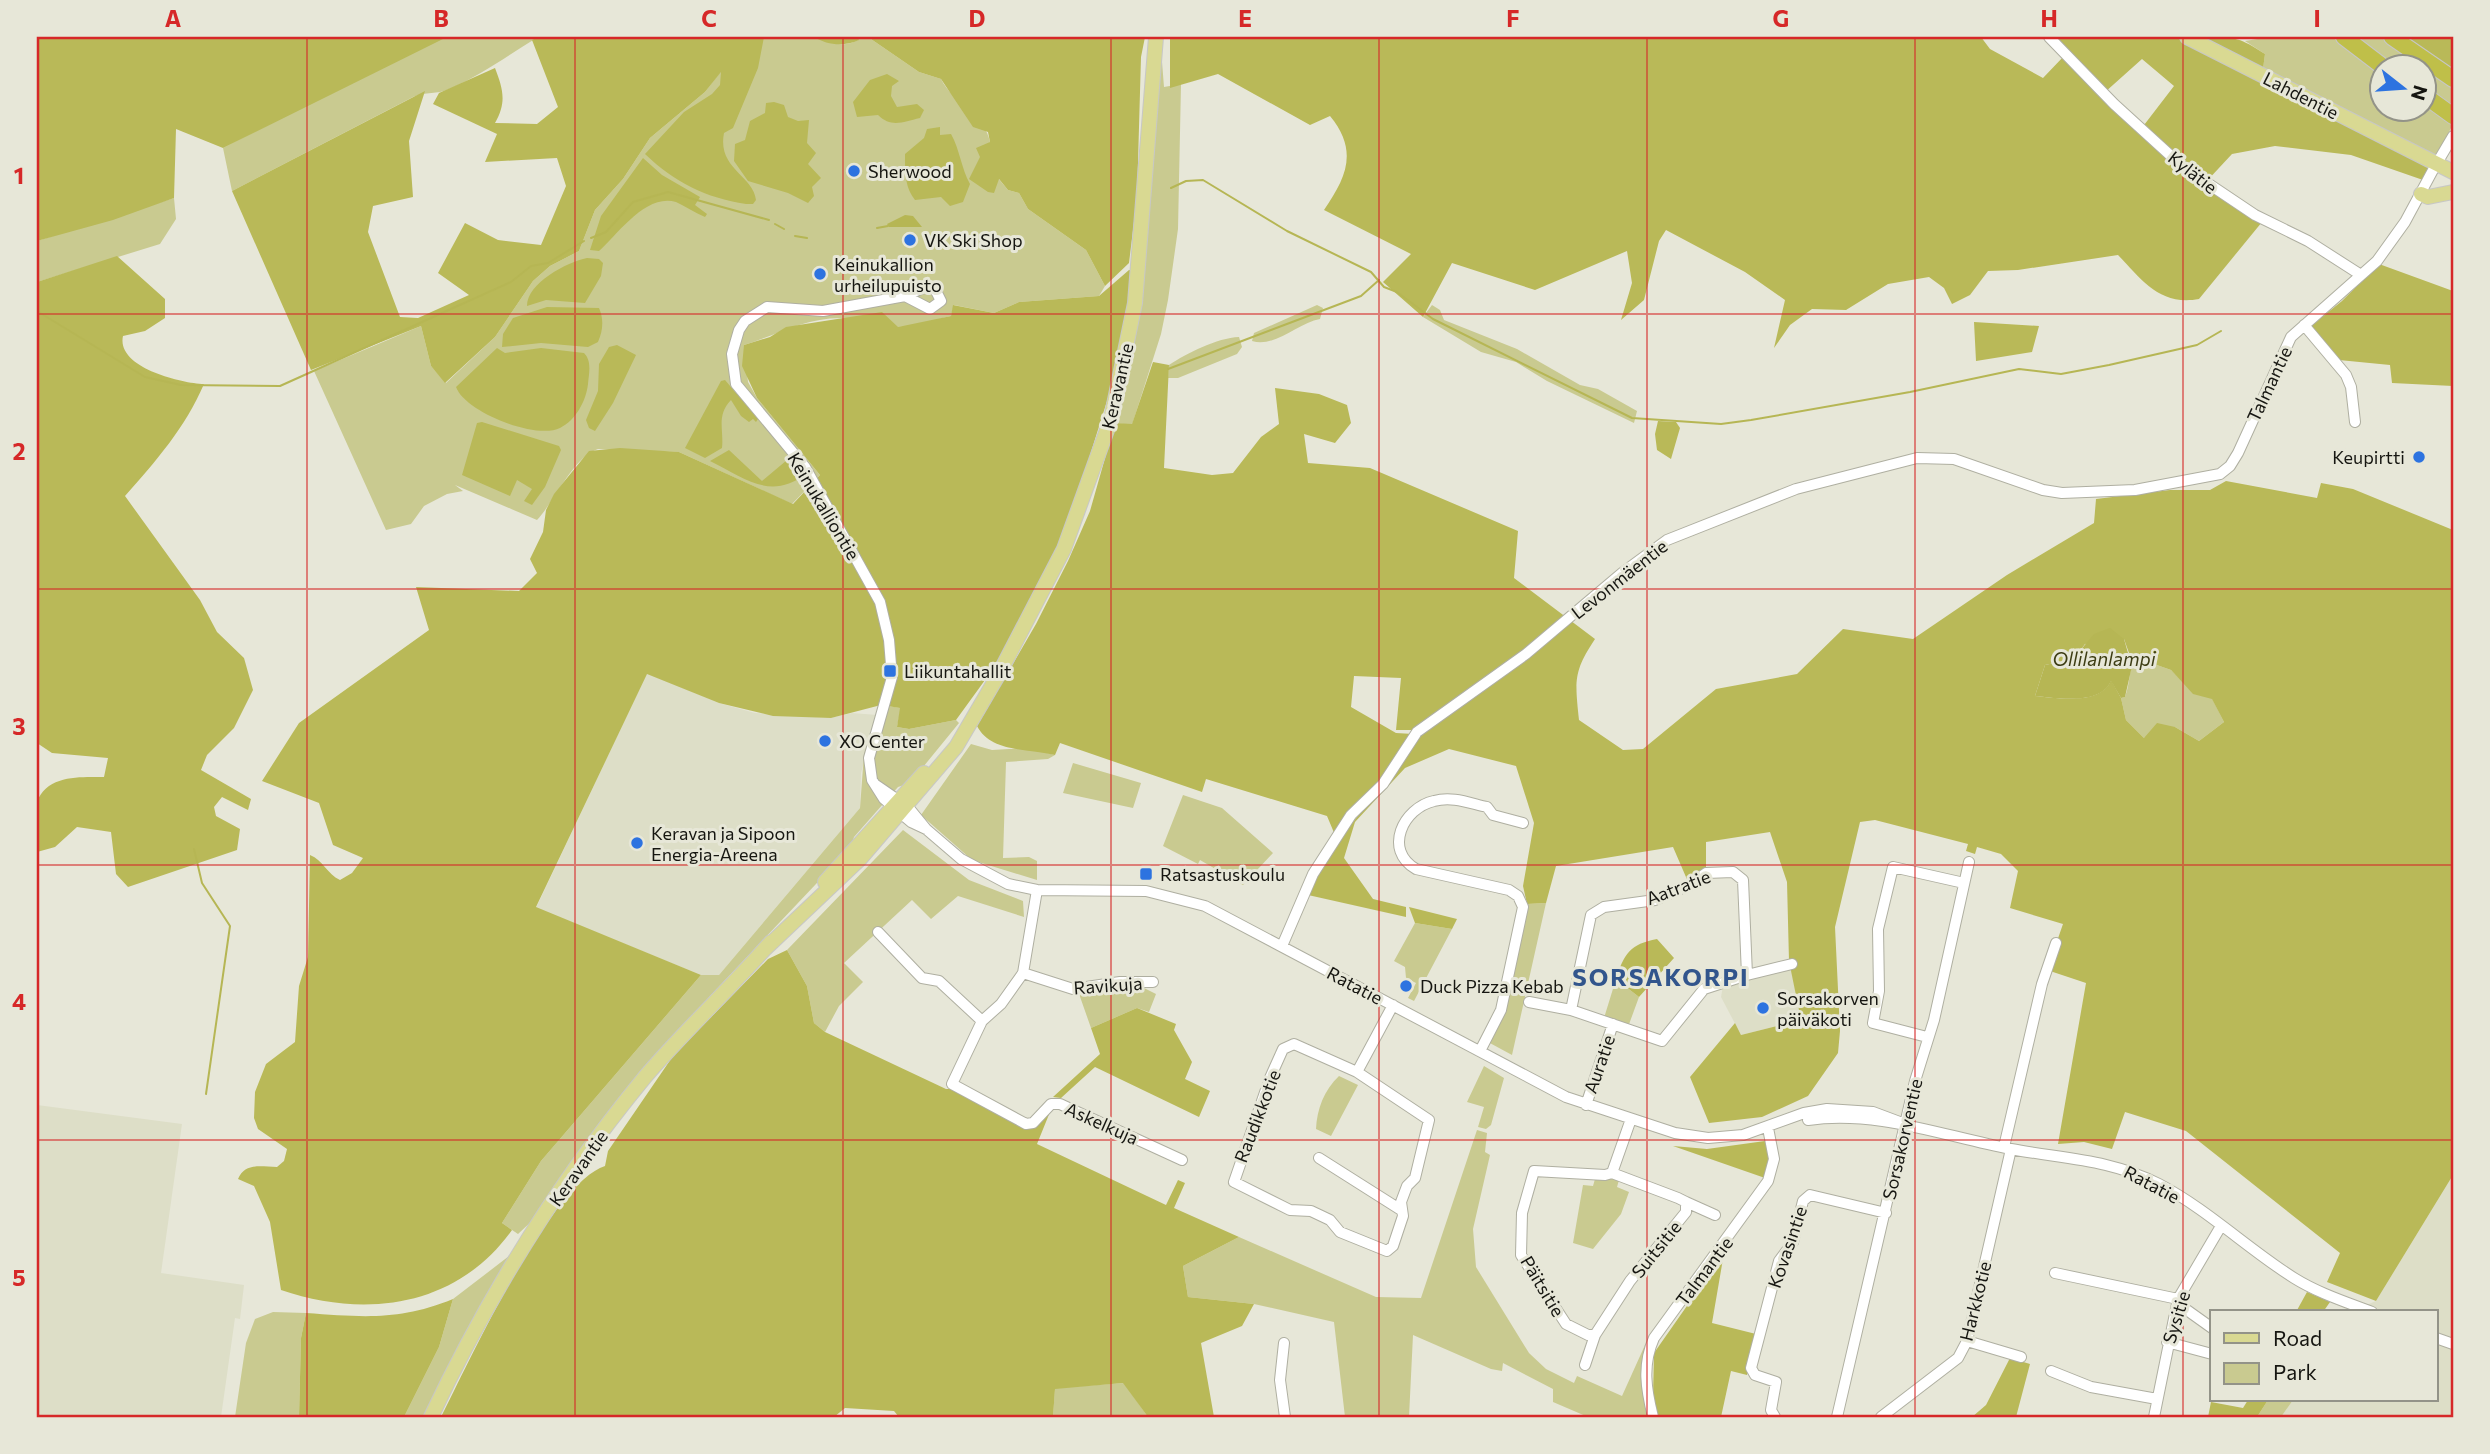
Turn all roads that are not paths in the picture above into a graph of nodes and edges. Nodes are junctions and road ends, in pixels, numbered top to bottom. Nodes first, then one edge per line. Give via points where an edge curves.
1 (1156, 37) edge
2 (2049, 37) edge
3 (2187, 37) edge
4 (2344, 37) edge
5 (2392, 37) edge
6 (2368, 55) edge
7 (2453, 79) edge
8 (2438, 106) edge
9 (2453, 116) edge
10 (2453, 135) edge
11 (2440, 158) dead end
12 (2433, 170) dead end
13 (2453, 172) edge
14 (2453, 192) edge
15 (2421, 194) junction
16 (2361, 275) junction
17 (905, 296) dead end
18 (2304, 325) junction
19 (2355, 422) dead end
20 (2135, 490) joint
21 (900, 807) junction
22 (1522, 823) dead end
23 (1969, 862) dead end
24 (1964, 883) junction
25 (1037, 890) junction
26 (878, 932) dead end
27 (2056, 943) dead end
28 (1282, 946) junction
29 (1793, 964) dead end
30 (1023, 973) junction
31 (1747, 975) junction
32 (1153, 982) dead end
33 (1529, 1002) dead end
34 (1393, 1005) junction
35 (1571, 1010) junction
36 (982, 1021) junction
37 (1613, 1024) junction
38 (1927, 1037) junction
39 (1479, 1051) junction
40 (1357, 1072) junction
41 (1586, 1105) junction
42 (1631, 1119) junction
43 (1905, 1124) junction
44 (1768, 1128) junction
45 (2007, 1148) junction
46 (1319, 1158) dead end
47 (1182, 1160) dead end
48 (1612, 1172) junction
49 (1686, 1202) junction
50 (1401, 1210) junction
51 (1886, 1213) junction
52 (1715, 1215) dead end
53 (2221, 1226) junction
54 (2055, 1273) dead end
55 (2178, 1301) junction
56 (2367, 1310) edge
57 (2210, 1326) edge
58 (1595, 1335) junction
59 (1967, 1341) junction
60 (2167, 1342) junction
61 (1284, 1343) dead end
62 (2210, 1353) edge
63 (2021, 1357) dead end
64 (1586, 1365) dead end
65 (2051, 1371) dead end
66 (2157, 1399) junction
67 (431, 1417) edge
68 (1285, 1417) edge
69 (1653, 1417) edge
70 (1775, 1417) edge
71 (1837, 1417) edge
72 (1881, 1417) edge
73 (2154, 1417) edge

1 - 21 main road, Keravantie via 1139,268 1111,419 1065,550 979,708
2 - 16 street, Kylätie via 2182,166 2254,215 2308,241
3 - 13 main road, Lahdentie
4 - 6 highway
5 - 7 highway
8 - 9 highway
10 - 11 street
12 - 15 street, Talmantie
14 - 15 main road
15 - 16 street, Talmantie via 2391,243
16 - 18 street, Talmantie
17 - 21 street, Keinukalliontie via 823,312 767,307 745,321 732,354 736,384 804,467 880,602 892,677 868,765 876,785
18 - 19 street via 2346,375
18 - 20 street, Talmantie via 2285,346 2230,466 2206,478
20 - 28 street, Levonmäentie via 2062,493 1954,459 1917,458 1796,489 1667,540 1526,654 1417,732 1383,784 1351,815 1313,874
21 - 25 street, Ratatie via 988,876
21 - 67 main road, Keravantie via 860,859 765,949 645,1078 588,1152 478,1325
22 - 39 street via 1493,816 1487,807 1449,798 1430,801 1405,823 1399,835 1398,852 1416,869 1509,890 1523,907 1501,1010
23 - 24 street, Sorsakorventie
24 - 38 street, Sorsakorventie
24 - 38 street via 1893,867 1890,879 1878,929 1880,991 1873,1023
25 - 28 street, Ratatie via 1167,894 1205,906
25 - 30 street
26 - 36 street via 922,978 939,981
27 - 45 street, Harkkotie via 2042,984
28 - 34 street, Ratatie
29 - 31 street
30 - 32 street, Ravikuja via 1073,989
30 - 36 street
31 - 35 street, Aatratie via 1743,880 1733,872 1706,873 1655,900 1604,907 1591,915
31 - 37 street via 1704,989 1662,1041
33 - 35 street
34 - 39 street, Ratatie
34 - 40 street
35 - 37 street
36 - 47 street, Askelkuja via 952,1084 1026,1124 1033,1123 1051,1104 1060,1104
37 - 41 street, Auratie
38 - 43 street, Sorsakorventie
39 - 41 street, Ratatie
40 - 50 street, Raudikkotie via 1429,1120 1415,1178 1407,1186
40 - 50 street, Raudikkotie via 1294,1044 1283,1049 1234,1182 1290,1210 1330,1220 1340,1232 1378,1250 1394,1246
41 - 42 street, Ratatie
42 - 44 street, Ratatie via 1708,1138
42 - 48 street
43 - 44 street, Ratatie via 1844,1109 1804,1114
43 - 45 street, Ratatie
43 - 51 street, Sorsakorventie
44 - 69 street, Talmantie via 1774,1159 1768,1181 1648,1352 1645,1369
45 - 53 street, Ratatie via 2121,1167 2162,1186
45 - 59 street, Harkkotie
46 - 50 street
48 - 49 street, Suitsitie
48 - 58 street, Päitsitie via 1534,1171 1521,1223 1521,1255 1566,1324
49 - 52 street
49 - 58 street, Suitsitie via 1686,1212
51 - 70 street, Kovasintie via 1806,1196 1793,1242 1779,1261 1752,1372 1776,1382 1771,1410
51 - 71 street, Sorsakorventie
53 - 55 street, Sysitie
53 - 56 street, Ratatie via 2295,1279
54 - 55 street
55 - 57 street
55 - 60 street, Sysitie
58 - 64 street, Suitsitie
59 - 63 street
59 - 72 street, Harkkotie via 1958,1359
60 - 62 street
60 - 66 street, Sysitie
61 - 68 street via 1280,1380
65 - 66 street via 2091,1387
66 - 73 street, Sysitie

